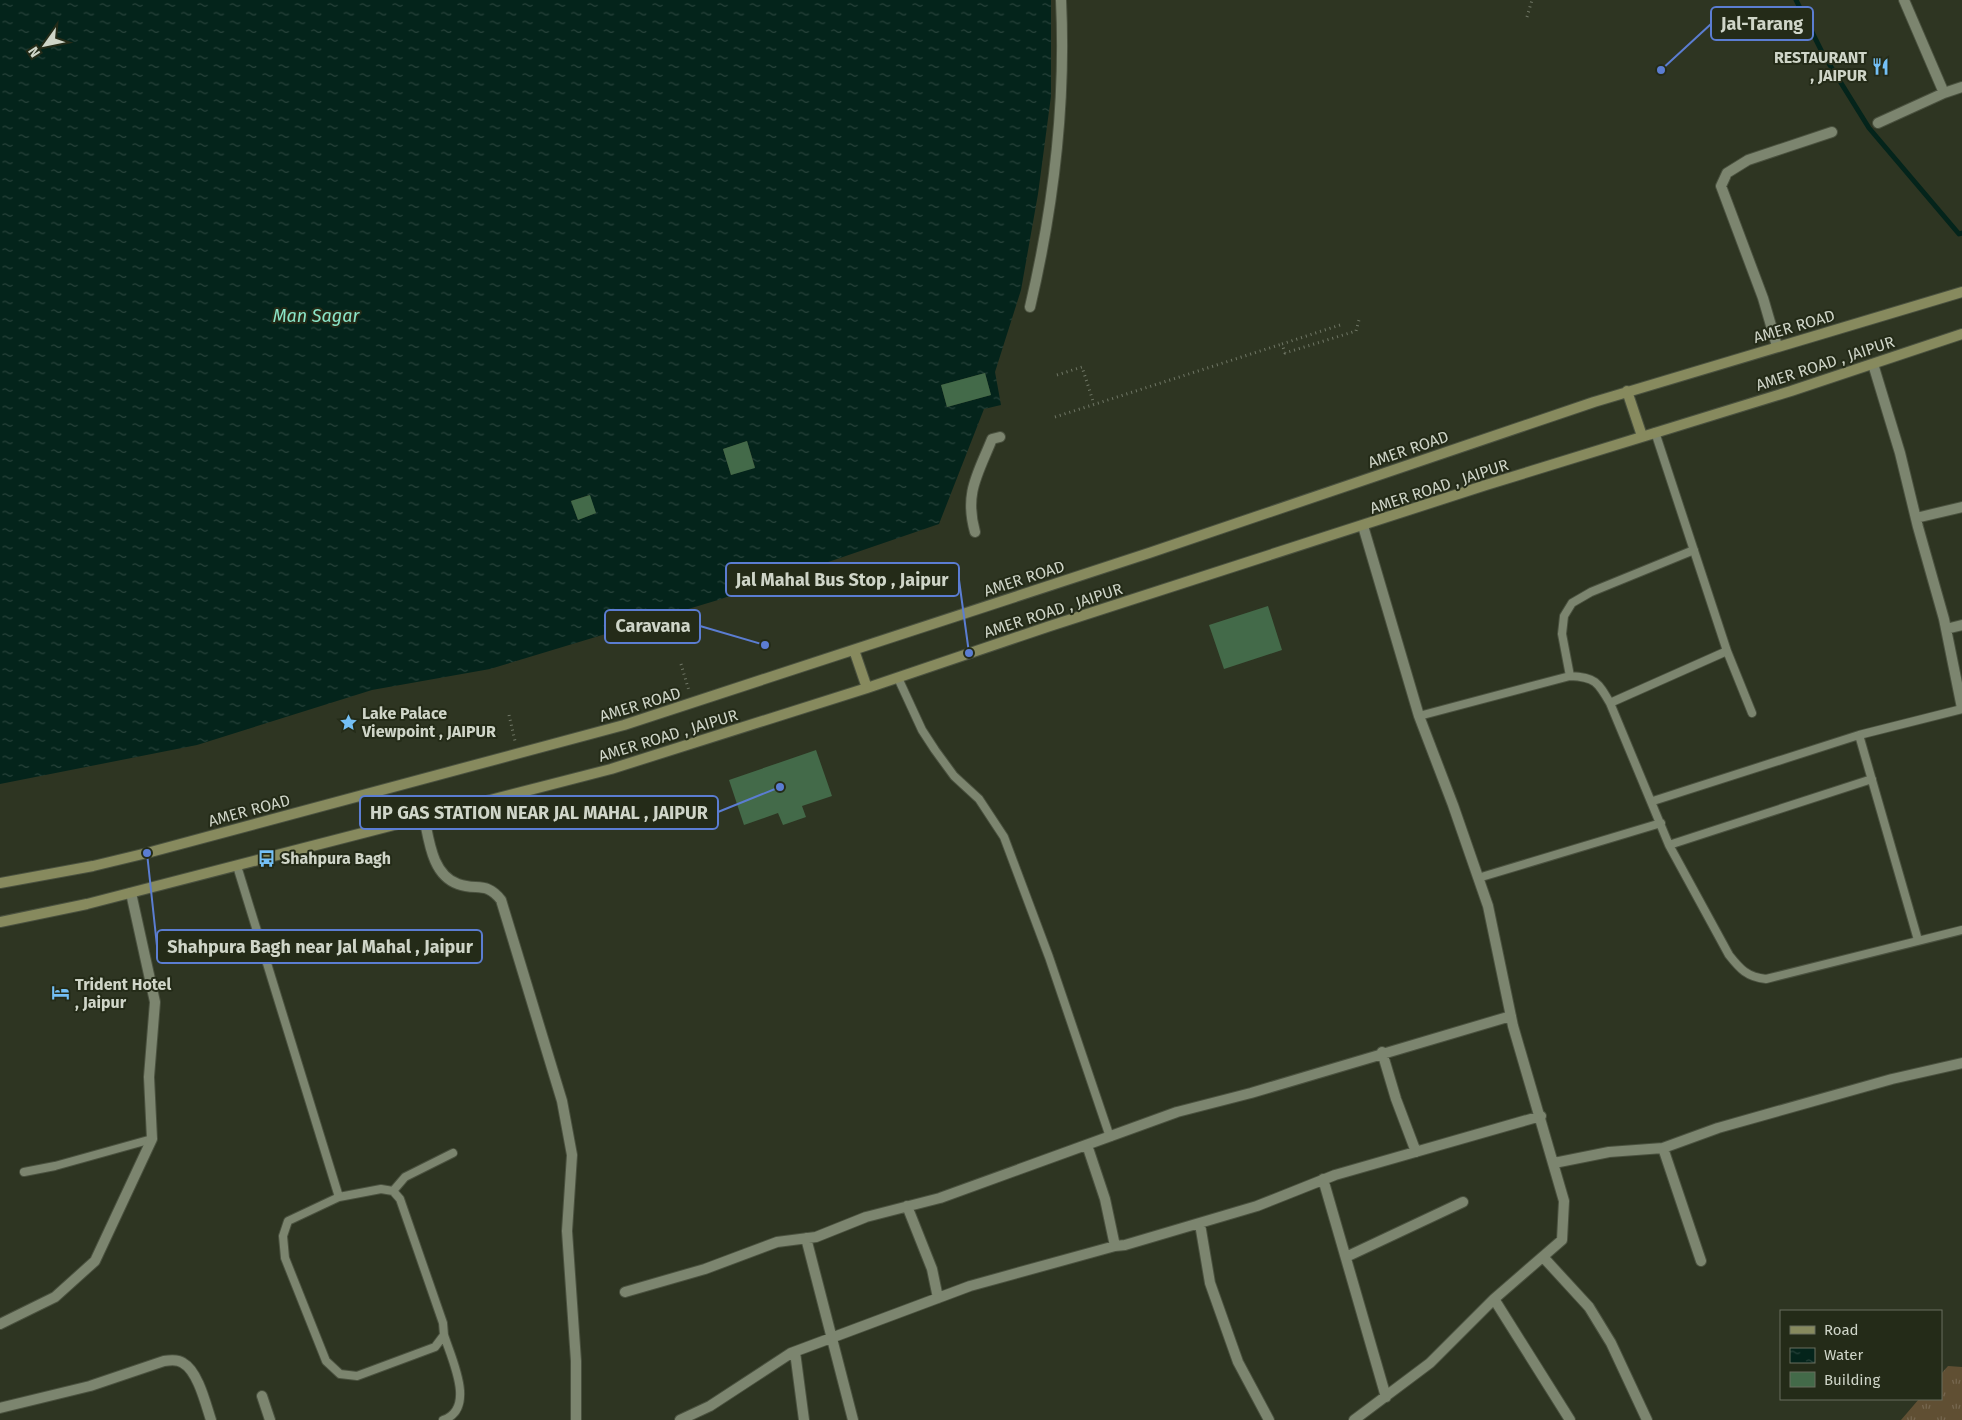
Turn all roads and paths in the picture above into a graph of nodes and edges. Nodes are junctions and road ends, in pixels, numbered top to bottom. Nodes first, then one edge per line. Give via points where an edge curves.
1 (1061, 0) edge
2 (1532, 0) edge
3 (1904, 0) edge
4 (1527, 17) dead end
5 (1962, 87) edge
6 (1944, 93) junction
7 (1878, 123) dead end
8 (1832, 132) dead end
9 (1962, 292) edge
10 (1030, 307) dead end
11 (1359, 320) dead end
12 (1340, 325) dead end
13 (1962, 334) edge
14 (1282, 344) junction
15 (1778, 346) junction
16 (1873, 364) junction
17 (1057, 375) dead end
18 (1628, 391) junction
19 (1094, 404) junction
20 (1055, 416) dead end
21 (1655, 432) junction
22 (1642, 436) junction
23 (1000, 437) dead end
24 (1962, 507) edge
25 (1916, 518) junction
26 (1363, 526) junction
27 (975, 532) dead end
28 (1694, 550) junction
29 (1962, 625) edge
30 (1946, 629) junction
31 (854, 650) junction
32 (1727, 651) junction
33 (681, 664) dead end
34 (1570, 676) junction
35 (898, 678) junction
36 (866, 688) junction
37 (1610, 703) junction
38 (693, 704) junction
39 (1962, 709) edge
40 (1752, 713) dead end
41 (509, 714) dead end
42 (1419, 716) junction
43 (1859, 735) junction
44 (517, 753) junction
45 (1872, 779) junction
46 (1653, 801) junction
47 (424, 817) junction
48 (1661, 823) junction
49 (1670, 845) junction
50 (237, 866) junction
51 (1478, 878) junction
52 (0, 883) edge
53 (131, 893) junction
54 (0, 922) edge
55 (1962, 930) edge
56 (1918, 940) junction
57 (1511, 1016) junction
58 (1382, 1052) junction
59 (1962, 1063) edge
60 (1541, 1116) junction
61 (1110, 1137) junction
62 (152, 1138) junction
63 (1087, 1145) junction
64 (1663, 1148) junction
65 (1416, 1152) junction
66 (454, 1153) dead end
67 (1554, 1163) junction
68 (24, 1172) dead end
69 (1323, 1179) junction
70 (393, 1191) junction
71 (339, 1197) junction
72 (1462, 1202) dead end
73 (907, 1206) junction
74 (1200, 1224) junction
75 (806, 1238) junction
76 (1115, 1246) junction
77 (1346, 1257) junction
78 (1544, 1258) junction
79 (1701, 1261) dead end
80 (625, 1292) dead end
81 (938, 1298) junction
82 (1494, 1299) junction
83 (0, 1324) edge
84 (444, 1336) junction
85 (833, 1337) junction
86 (795, 1352) junction
87 (262, 1396) dead end
88 (1386, 1397) junction
89 (0, 1408) edge
90 (1371, 1415) edge
91 (211, 1420) edge
92 (270, 1420) edge
93 (443, 1420) edge
94 (576, 1420) edge
95 (680, 1420) edge
96 (804, 1420) edge
97 (853, 1420) edge
98 (1270, 1420) edge
99 (1354, 1420) edge
100 (1570, 1420) edge
101 (1647, 1420) edge

1 - 10 street via 1063,72 1058,146 1047,230
2 - 4 path
3 - 6 street
5 - 6 street
6 - 7 street
8 - 15 street via 1748,160 1727,173 1721,186
9 - 15 main road, AMER ROAD
11 - 14 path via 1356,331 1347,334 1286,353
12 - 14 path
13 - 16 main road, AMER ROAD , JAIPUR
14 - 19 path
15 - 18 main road, AMER ROAD
16 - 21 main road, AMER ROAD , JAIPUR
16 - 25 street
17 - 19 path via 1082,367
18 - 22 main road
18 - 31 main road, AMER ROAD
19 - 20 path
21 - 22 main road, AMER ROAD , JAIPUR
21 - 28 lane
22 - 26 main road, AMER ROAD , JAIPUR
23 - 27 street via 992,439 971,492 970,510
24 - 25 street
25 - 30 street
26 - 35 main road, AMER ROAD , JAIPUR
26 - 42 street
28 - 32 lane
28 - 34 lane via 1591,592 1572,603 1564,616 1562,634
29 - 30 street
30 - 39 street
31 - 36 main road
31 - 38 main road, AMER ROAD
32 - 37 lane
32 - 40 lane
33 - 38 path
34 - 37 lane via 1594,679
34 - 42 lane
35 - 36 main road, AMER ROAD , JAIPUR
35 - 61 lane via 934,750 954,776 979,799 1004,837
36 - 47 main road, AMER ROAD , JAIPUR via 611,769
37 - 46 lane
38 - 44 main road, AMER ROAD
39 - 43 lane
41 - 44 path
42 - 51 street
43 - 45 lane
43 - 46 lane
44 - 52 main road, AMER ROAD via 138,855
45 - 49 lane
45 - 56 lane
46 - 48 lane
47 - 50 main road, AMER ROAD , JAIPUR
47 - 94 street via 436,865 445,876 458,884 485,887 501,900 562,1101 572,1155 567,1230 572,1282
48 - 49 lane
48 - 51 lane
49 - 56 lane via 1729,955 1740,970 1752,978 1766,979
50 - 53 main road, AMER ROAD , JAIPUR
50 - 71 lane
51 - 57 street via 1488,906
53 - 54 main road, AMER ROAD , JAIPUR
53 - 62 street via 155,1002 149,1077
55 - 56 lane
57 - 58 street
57 - 60 street
58 - 61 street via 1251,1093 1177,1112
58 - 65 street
59 - 64 street via 1892,1079 1718,1128
60 - 65 street
60 - 67 street
61 - 63 street
62 - 68 lane
62 - 83 street via 95,1261 55,1297
63 - 73 street via 940,1198
63 - 76 street via 1105,1199
64 - 67 street via 1609,1152
64 - 79 street
65 - 69 street
66 - 70 lane via 405,1177
67 - 78 street via 1564,1201 1562,1240
69 - 74 street via 1257,1206
69 - 77 street
70 - 71 lane via 381,1189
70 - 84 lane via 400,1199 440,1314
71 - 84 lane via 288,1221 283,1236 285,1258 326,1362 340,1374 357,1376 435,1347
72 - 77 street
73 - 75 street via 866,1216 816,1237
73 - 81 street via 932,1270
74 - 76 street
74 - 98 street via 1210,1283 1238,1362
75 - 80 street via 777,1242 705,1269
75 - 85 street
76 - 81 street via 1006,1275
77 - 88 street
78 - 82 street
78 - 101 street via 1589,1306
81 - 85 street
82 - 88 street via 1430,1363
82 - 100 street
84 - 93 lane via 460,1386 460,1403 451,1418
85 - 86 street
85 - 97 street
86 - 95 street via 710,1406
86 - 96 street
87 - 92 street
88 - 90 street
89 - 91 street via 90,1386 174,1360 184,1363 192,1372
90 - 99 street

